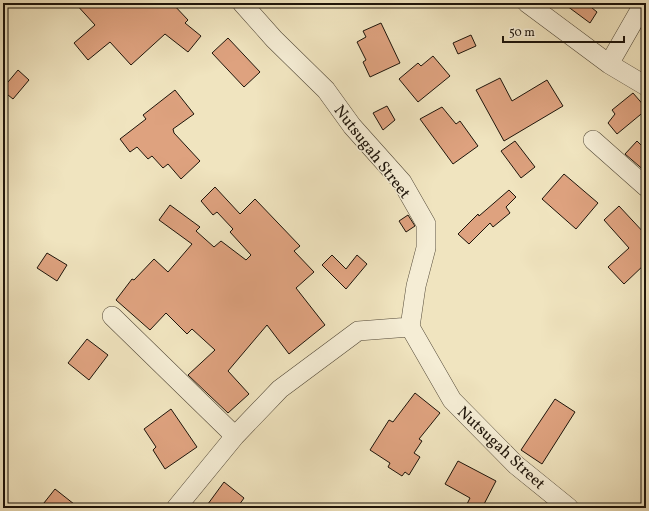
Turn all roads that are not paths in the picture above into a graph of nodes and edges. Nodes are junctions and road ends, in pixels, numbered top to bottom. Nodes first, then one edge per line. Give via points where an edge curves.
1 (242, 3) edge
2 (526, 3) edge
3 (644, 3) edge
4 (609, 64) junction
5 (646, 86) edge
6 (593, 140) dead end
7 (646, 187) edge
8 (112, 316) dead end
9 (410, 326) junction
10 (235, 436) junction
11 (176, 508) edge
12 (569, 508) edge

1 - 9 street, Nutsugah Street via 326,90 352,126 402,182 426,224 426,248 416,286
2 - 4 street
3 - 4 street
4 - 5 street
6 - 7 street
8 - 10 street
9 - 10 street via 358,331 280,389
9 - 12 street, Nutsugah Street via 452,400 516,465
10 - 11 street

